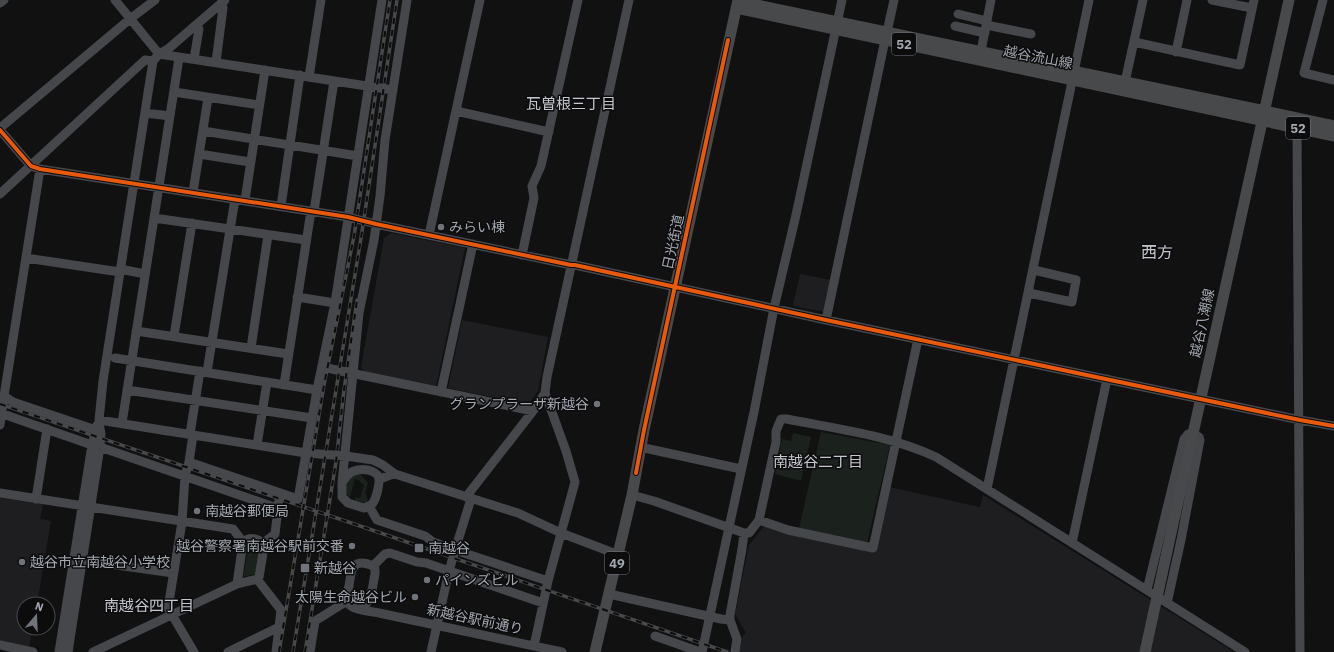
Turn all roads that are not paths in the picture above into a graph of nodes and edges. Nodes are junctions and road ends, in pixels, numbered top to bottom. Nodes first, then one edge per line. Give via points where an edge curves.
1 (4, 0) edge
2 (115, 0) edge
3 (155, 0) edge
4 (321, 0) edge
5 (382, 0) edge
6 (407, 0) edge
7 (480, 0) edge
8 (578, 0) edge
9 (629, 0) edge
10 (842, 0) edge
11 (894, 0) edge
12 (991, 0) edge
13 (1090, 0) edge
14 (1144, 0) edge
15 (1187, 0) edge
16 (1212, 0) edge
17 (1289, 0) edge
18 (1323, 0) edge
19 (223, 2) edge
20 (736, 2) edge
21 (0, 4) edge
22 (1253, 4) edge
23 (958, 14) dead end
24 (130, 18) junction
25 (196, 25) junction
26 (836, 25) junction
27 (955, 26) dead end
28 (986, 26) junction
29 (1031, 34) dead end
30 (886, 36) junction
31 (1134, 42) junction
32 (981, 51) junction
33 (1176, 52) junction
34 (156, 57) junction
35 (179, 58) junction
36 (194, 60) junction
37 (216, 62) junction
38 (265, 70) junction
39 (1074, 75) junction
40 (305, 76) junction
41 (1334, 80) edge
42 (334, 81) junction
43 (1126, 82) junction
44 (368, 86) junction
45 (393, 90) junction
46 (174, 92) junction
47 (208, 98) junction
48 (259, 105) junction
49 (456, 111) junction
50 (145, 113) junction
51 (170, 116) junction
52 (1264, 116) junction
53 (1334, 126) edge
54 (1297, 128) junction
55 (0, 129) edge
56 (203, 131) junction
57 (549, 132) junction
58 (1334, 136) edge
59 (254, 139) junction
60 (290, 145) junction
61 (323, 150) junction
62 (199, 154) junction
63 (358, 156) junction
64 (250, 162) junction
65 (31, 166) junction
66 (40, 169) junction
67 (134, 183) junction
68 (159, 187) junction
69 (193, 192) junction
70 (0, 194) edge
71 (235, 199) junction
72 (245, 200) junction
73 (281, 206) junction
74 (312, 211) junction
75 (348, 216) junction
76 (154, 218) junction
77 (192, 223) junction
78 (376, 224) junction
79 (230, 229) junction
80 (268, 235) junction
81 (429, 235) junction
82 (306, 240) junction
83 (473, 244) junction
84 (522, 255) junction
85 (26, 258) junction
86 (571, 265) junction
87 (1034, 270) junction
88 (120, 271) junction
89 (145, 274) junction
90 (675, 286) junction
91 (1029, 293) junction
92 (297, 297) junction
93 (335, 303) junction
94 (774, 308) junction
95 (826, 320) junction
96 (136, 331) junction
97 (174, 336) junction
98 (918, 339) junction
99 (213, 342) junction
100 (251, 348) junction
101 (288, 354) junction
102 (115, 358) dead end
103 (132, 360) junction
104 (1015, 360) junction
105 (322, 367) junction
106 (204, 372) junction
107 (353, 373) junction
108 (1107, 379) junction
109 (267, 382) junction
110 (284, 385) junction
111 (127, 390) junction
112 (317, 390) junction
113 (441, 392) junction
114 (545, 393) junction
115 (4, 396) junction
116 (1201, 399) junction
117 (195, 400) junction
118 (262, 410) junction
119 (532, 411) junction
120 (1, 413) edge
121 (312, 418) junction
122 (99, 420) junction
123 (1300, 420) junction
124 (122, 423) junction
125 (0, 425) edge
126 (1334, 426) edge
127 (47, 429) junction
128 (96, 430) junction
129 (191, 434) junction
130 (1193, 434) junction
131 (896, 441) junction
132 (257, 445) junction
133 (96, 446) junction
134 (640, 447) junction
135 (306, 453) junction
136 (346, 456) junction
137 (189, 462) junction
138 (355, 469) junction
139 (741, 469) junction
140 (395, 474) junction
141 (185, 476) junction
142 (380, 479) junction
143 (342, 483) junction
144 (987, 489) junction
145 (0, 493) edge
146 (281, 493) junction
147 (632, 495) junction
148 (468, 498) junction
149 (36, 499) junction
150 (369, 506) junction
151 (86, 507) junction
152 (277, 508) junction
153 (759, 520) junction
154 (182, 522) junction
155 (728, 528) junction
156 (744, 533) junction
157 (561, 534) junction
158 (243, 542) junction
159 (263, 543) junction
160 (1072, 543) junction
161 (455, 550) junction
162 (619, 555) junction
163 (82, 560) junction
164 (373, 566) junction
165 (449, 571) junction
166 (173, 573) junction
167 (257, 579) junction
168 (548, 581) junction
169 (237, 584) junction
170 (1147, 590) junction
171 (609, 594) junction
172 (370, 599) junction
173 (347, 601) junction
174 (1167, 602) junction
175 (543, 603) junction
176 (358, 609) junction
177 (382, 614) junction
178 (171, 615) junction
179 (709, 616) junction
180 (730, 620) junction
181 (437, 625) junction
182 (279, 627) junction
183 (654, 636) dead end
184 (0, 645) edge
185 (535, 648) edge
186 (33, 652) edge
187 (59, 652) edge
188 (68, 652) edge
189 (93, 652) edge
190 (194, 652) edge
191 (228, 652) edge
192 (276, 652) edge
193 (310, 652) edge
194 (431, 652) edge
195 (562, 652) edge
196 (595, 652) edge
197 (701, 652) edge
198 (735, 652) edge
199 (1145, 652) edge
200 (1245, 652) edge
201 (1300, 652) edge

1 - 21 street
2 - 24 street
3 - 24 street
4 - 40 street
5 - 44 street
6 - 45 street
7 - 49 street
8 - 57 street
9 - 86 street
10 - 26 street
11 - 30 street
12 - 28 street
13 - 39 street
14 - 31 street
15 - 33 street
16 - 22 street
17 - 52 main road, 越谷八潮線
18 - 41 street via 1304,73
19 - 25 street
19 - 37 street
20 - 26 main road, 越谷流山線 / 52
20 - 90 main road, 日光街道 / 49
22 - 33 street via 1240,65
23 - 28 street
24 - 34 street
24 - 55 street
25 - 34 street
25 - 36 street via 199,29
26 - 30 main road, 越谷流山線 / 52
26 - 94 street
27 - 28 street
28 - 29 street
28 - 32 street
30 - 32 main road, 越谷流山線 / 52
30 - 39 main road, 越谷流山線 / 52 via 978,61
30 - 95 street
31 - 33 street
31 - 43 street
32 - 39 main road, 越谷流山線 / 52
34 - 35 street
34 - 50 street
34 - 65 street via 145,60
35 - 36 street
35 - 46 street
36 - 37 street
37 - 38 street
38 - 40 street
38 - 48 street
39 - 43 main road, 越谷流山線 / 52
39 - 52 main road, 越谷流山線 / 52
39 - 87 street
40 - 42 street
40 - 60 street
42 - 44 street
42 - 61 street
43 - 52 main road, 越谷流山線 / 52
44 - 45 street
44 - 63 street
45 - 78 street
46 - 47 street
46 - 51 street
47 - 48 street
47 - 56 street
48 - 59 street
49 - 57 street
49 - 81 street
50 - 51 street
50 - 67 street
51 - 68 street
52 - 53 main road, 越谷流山線 / 52
52 - 54 main road, 越谷流山線 / 52
52 - 116 main road, 越谷八潮線
54 - 58 main road, 越谷流山線 / 52
54 - 123 street
55 - 65 street
56 - 59 street
56 - 62 street
57 - 84 street via 541,166 532,186 534,198
59 - 60 street
59 - 64 street
60 - 61 street
60 - 73 street
61 - 63 street
61 - 74 street
62 - 64 street
62 - 69 street
63 - 75 street
64 - 72 street
65 - 66 street
65 - 70 street
66 - 67 street
66 - 85 street
67 - 68 street
67 - 88 street
68 - 69 street
68 - 76 street
69 - 71 street
71 - 72 street
71 - 79 street
72 - 73 street
73 - 74 street
74 - 75 street
74 - 82 street
75 - 78 street
75 - 93 street
76 - 77 street
76 - 89 street
77 - 79 street
77 - 97 street
78 - 81 street
78 - 107 street via 359,313
79 - 80 street
79 - 99 street
80 - 82 street
80 - 100 street
81 - 83 street
82 - 92 street
83 - 84 street
83 - 113 street
84 - 86 street
85 - 88 street
85 - 115 street
86 - 90 street
86 - 114 street
87 - 91 street
87 - 91 street via 1076,280 1072,302
88 - 89 street
88 - 122 street
89 - 96 street
90 - 94 street
90 - 134 main road, 日光街道 / 49
91 - 104 street
92 - 93 street
92 - 101 street
93 - 105 street
94 - 95 street
94 - 139 street
95 - 98 street
96 - 97 street
96 - 103 street
97 - 99 street
98 - 104 street
98 - 131 street
99 - 100 street
99 - 106 street
100 - 101 street
101 - 110 street
102 - 103 street
103 - 106 street
103 - 111 street
104 - 108 street
104 - 144 street
105 - 107 street
105 - 112 street
106 - 109 street
106 - 117 street
107 - 113 street
107 - 136 street
108 - 116 street
108 - 160 street
109 - 110 street
109 - 118 street
110 - 112 street
111 - 117 street
111 - 124 street
112 - 121 street
113 - 119 street
114 - 119 street
114 - 157 street via 575,482
115 - 120 street
115 - 128 street via 13,402
116 - 123 street
116 - 130 main road, 越谷八潮線
117 - 118 street
117 - 129 street
118 - 121 street
118 - 132 street
119 - 148 street
120 - 125 street
120 - 127 street
121 - 135 street
122 - 124 street
122 - 128 street
122 - 133 street via 101,434
123 - 126 street
123 - 201 street
124 - 129 street
127 - 133 street
127 - 149 street
128 - 133 street
129 - 132 street
129 - 137 street
130 - 170 street via 1188,434 1184,439
130 - 174 street via 1200,440
130 - 199 main road, 越谷八潮線, bridge
131 - 144 street via 936,457
131 - 153 street via 787,418 781,419 776,431 776,442
131 - 153 street via 873,548 788,530
132 - 135 street
133 - 141 street
133 - 151 street
134 - 139 street
134 - 147 main road, 日光街道 / 49
135 - 136 street
135 - 146 street via 298,499
136 - 138 street
136 - 140 street via 376,461
136 - 143 street
137 - 141 street
137 - 146 street
138 - 142 street via 372,472
138 - 143 street
139 - 155 street
140 - 142 street
140 - 148 street
141 - 152 street
141 - 154 street
142 - 150 street via 376,498
143 - 150 street via 342,497 345,501 361,508
144 - 160 street
145 - 149 street
146 - 152 street
147 - 155 street
147 - 162 main road, 日光街道 / 49
148 - 157 street via 518,513
148 - 161 street
149 - 151 street
150 - 161 street via 377,520 426,536 433,542
151 - 154 street
151 - 163 street
151 - 187 street
152 - 159 street via 275,534
153 - 156 street via 749,533
154 - 158 street via 233,529
154 - 166 street
155 - 156 street
155 - 179 street
156 - 180 street
157 - 162 street
157 - 168 street
158 - 159 street via 249,538 258,539
158 - 169 street
159 - 167 street via 260,575
160 - 170 street
161 - 165 street
161 - 168 street
162 - 171 main road, 日光街道 / 49
163 - 166 street
163 - 188 street
164 - 165 street via 385,554 390,553
164 - 172 street via 375,574
164 - 173 street via 357,563 353,567
165 - 175 street
165 - 181 street
166 - 178 street via 168,608
167 - 169 street
167 - 182 street via 281,610
168 - 175 street
169 - 178 street
170 - 174 street
171 - 179 street
171 - 196 main road, 日光街道 / 49
172 - 176 street via 364,607
172 - 177 street via 373,608
173 - 176 street via 350,606
173 - 193 street via 315,621
174 - 200 street
175 - 185 street
176 - 177 street, 新越谷駅前通り
177 - 181 street, 新越谷駅前通り
178 - 189 street
178 - 190 street
179 - 180 street
179 - 197 street
180 - 198 street via 737,639
181 - 185 street, 新越谷駅前通り
181 - 194 street
182 - 191 street
182 - 192 street
183 - 197 street
184 - 186 street
185 - 195 street, 新越谷駅前通り

